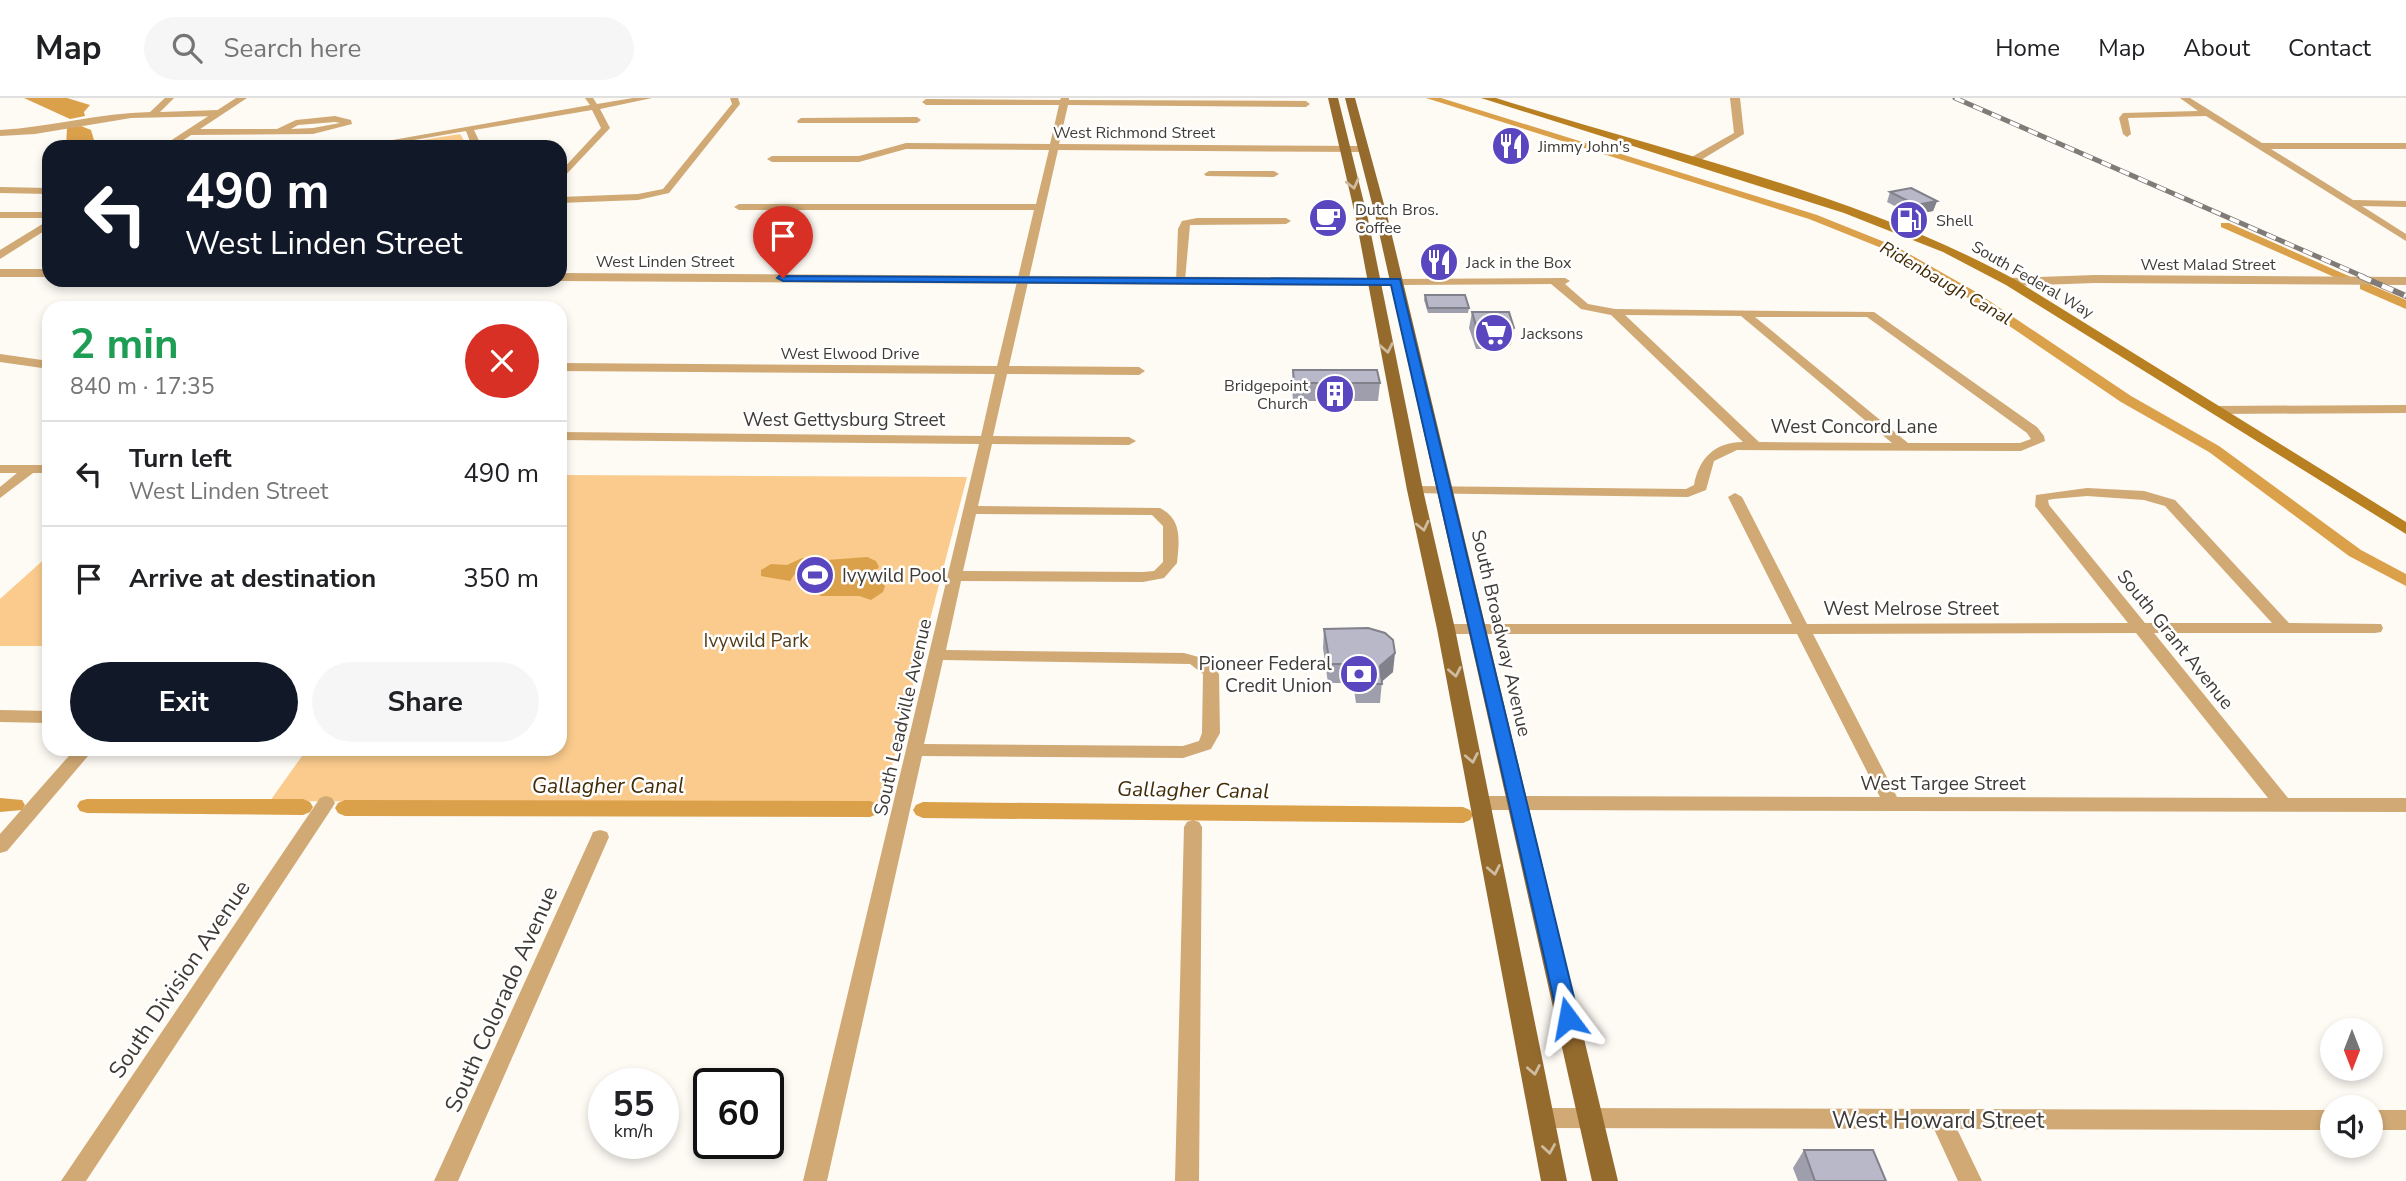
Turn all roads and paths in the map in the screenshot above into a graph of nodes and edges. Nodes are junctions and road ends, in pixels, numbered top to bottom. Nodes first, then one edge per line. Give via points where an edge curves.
1 (170, 98) edge
2 (242, 98) edge
3 (648, 98) edge
4 (734, 98) edge
5 (1333, 98) edge
6 (1350, 98) edge
7 (1486, 98) edge
8 (1735, 98) edge
9 (2184, 98) edge
10 (927, 100) edge
11 (1065, 100) edge
12 (1133, 101) edge
13 (1268, 101) edge
14 (592, 102) edge
15 (1306, 104) dead end
16 (154, 113) junction
17 (219, 113) junction
18 (2207, 113) junction
19 (801, 121) dead end
20 (469, 128) junction
21 (190, 132) junction
22 (278, 132) junction
23 (4, 133) edge
24 (912, 133) junction
25 (2127, 134) dead end
26 (177, 140) edge
27 (399, 140) edge
28 (474, 140) edge
29 (0, 141) edge
30 (2259, 146) junction
31 (2406, 146) edge
32 (1055, 147) junction
33 (1276, 148) junction
34 (1344, 149) junction
35 (1362, 149) junction
36 (772, 159) dead end
37 (1692, 161) junction
38 (567, 170) edge
39 (1209, 174) dead end
40 (0, 190) edge
41 (42, 191) edge
42 (567, 200) edge
43 (2351, 203) junction
44 (2406, 204) edge
45 (739, 207) dead end
46 (1041, 207) junction
47 (0, 215) edge
48 (42, 215) edge
49 (1286, 221) dead end
50 (42, 228) edge
51 (2406, 238) edge
52 (0, 255) edge
53 (0, 273) edge
54 (42, 273) edge
55 (567, 276) edge
56 (1180, 280) junction
57 (1025, 281) junction
58 (2406, 281) edge
59 (1373, 282) junction
60 (1396, 282) junction
61 (2010, 282) junction
62 (1615, 312) junction
63 (1743, 312) junction
64 (0, 358) edge
65 (42, 364) edge
66 (567, 367) edge
67 (1004, 369) junction
68 (1139, 371) dead end
69 (2406, 409) edge
70 (2217, 410) junction
71 (567, 436) edge
72 (988, 439) junction
73 (1129, 441) dead end
74 (1754, 445) junction
75 (1904, 446) junction
76 (0, 469) edge
77 (30, 469) junction
78 (42, 469) edge
79 (1415, 490) junction
80 (1443, 490) junction
81 (0, 494) edge
82 (1735, 497) dead end
83 (971, 510) junction
84 (2406, 529) edge
85 (956, 576) junction
86 (2375, 628) dead end
87 (1446, 629) junction
88 (1477, 629) junction
89 (1802, 629) junction
90 (2141, 629) junction
91 (2286, 629) junction
92 (938, 655) junction
93 (0, 716) edge
94 (42, 717) edge
95 (915, 750) junction
96 (79, 756) edge
97 (326, 803) dead end
98 (1481, 803) junction
99 (1517, 803) junction
100 (1892, 804) junction
101 (2283, 804) junction
102 (2406, 805) edge
103 (1193, 827) dead end
104 (600, 837) dead end
105 (0, 846) edge
106 (1544, 1118) junction
107 (1592, 1120) junction
108 (1941, 1120) junction
109 (2320, 1120) edge
110 (2383, 1120) edge
111 (2406, 1120) edge
112 (73, 1181) edge
113 (446, 1181) edge
114 (815, 1181) edge
115 (1186, 1181) edge
116 (1554, 1181) edge
117 (1605, 1181) edge
118 (1970, 1181) edge

1 - 16 street
2 - 17 street
3 - 14 street
4 - 42 street via 736,104 666,191 638,197
5 - 34 main road
6 - 35 main road, South Broadway Avenue
7 - 37 main road, South Federal Way
8 - 37 street via 1739,134
9 - 18 street
10 - 11 street
10 - 24 street
11 - 12 street
11 - 32 street, South Leadville Avenue
12 - 13 street
13 - 15 street
14 - 20 street
14 - 38 street via 606,128
16 - 17 street
16 - 23 street
17 - 21 street
18 - 25 street via 2126,114
18 - 30 street
19 - 24 street
20 - 27 street
20 - 28 street
21 - 22 street
21 - 26 street
22 - 22 street via 330,130 348,122 306,122
23 - 29 street
24 - 32 street, West Richmond Street
24 - 36 street via 859,159 795,155
30 - 31 street
30 - 43 street
32 - 33 street, West Richmond Street
32 - 46 street, South Leadville Avenue
33 - 34 street, West Richmond Street
33 - 39 street via 1272,152 1275,180
34 - 35 street, West Richmond Street
34 -> 59 main road
35 - 60 main road, South Broadway Avenue
37 - 61 main road, South Federal Way via 1865,217
40 - 41 street
43 - 44 street
43 - 51 street
45 - 46 street
46 - 57 street, South Leadville Avenue
47 - 48 street
49 - 56 street via 1186,223
50 - 52 street
53 - 54 street
55 - 57 street, West Linden Street
56 - 57 street, West Linden Street
56 - 59 street, West Linden Street
57 - 67 street, South Leadville Avenue
58 - 61 street, West Malad Street
59 - 60 street, West Linden Street
59 -> 79 main road
60 - 62 street, West Linden Street via 1560,281 1584,306
60 - 80 main road, South Broadway Avenue
61 - 70 main road, South Federal Way
62 - 63 street
62 - 74 street
63 - 75 street
63 - 75 street, West Concord Lane via 1870,314 2038,436 2038,441 2021,447
64 - 65 street
66 - 67 street, West Elwood Drive
67 - 68 street, West Elwood Drive
67 - 72 street, South Leadville Avenue
69 - 70 street
70 - 84 main road, South Federal Way
71 - 72 street, West Gettysburg Street
72 - 73 street, West Gettysburg Street
72 - 83 street, South Leadville Avenue
74 - 75 street, West Concord Lane
74 - 80 street, West Concord Lane via 1712,454 1704,464 1702,487 1686,493
76 - 77 street
77 - 78 street
77 - 81 street
79 - 80 street
79 -> 87 main road
80 - 88 main road, South Broadway Avenue
82 - 89 street
83 - 85 street, South Leadville Avenue
83 - 85 street via 1162,514 1172,526 1170,563 1159,575 1143,577
85 - 92 street, South Leadville Avenue
86 - 91 street, West Melrose Street
87 - 88 street, West Melrose Street
87 -> 98 main road
88 - 89 street, West Melrose Street
88 - 99 main road, South Broadway Avenue
89 - 90 street, West Melrose Street
89 - 100 street
90 - 91 street, West Melrose Street
90 - 91 street, South Grant Avenue via 2042,506 2041,498 2066,493 2159,496
90 - 101 street, South Grant Avenue
92 - 95 street, South Leadville Avenue
92 - 95 street via 1198,661 1211,674 1209,739 1195,750 1183,752
93 - 94 street
95 - 114 street, South Leadville Avenue
96 - 105 street
97 - 112 street, South Division Avenue
98 - 99 street, West Targee Street
98 -> 106 main road
99 - 100 street, West Targee Street
99 - 107 main road, South Broadway Avenue
100 - 101 street, West Targee Street
101 - 102 street, West Targee Street
103 - 115 street
104 - 113 street, South Colorado Avenue
106 - 107 street, West Howard Street
106 -> 116 main road
107 - 108 street, West Howard Street
107 - 117 main road, South Broadway Avenue
108 - 109 street, West Howard Street
108 - 118 street
110 - 111 street

